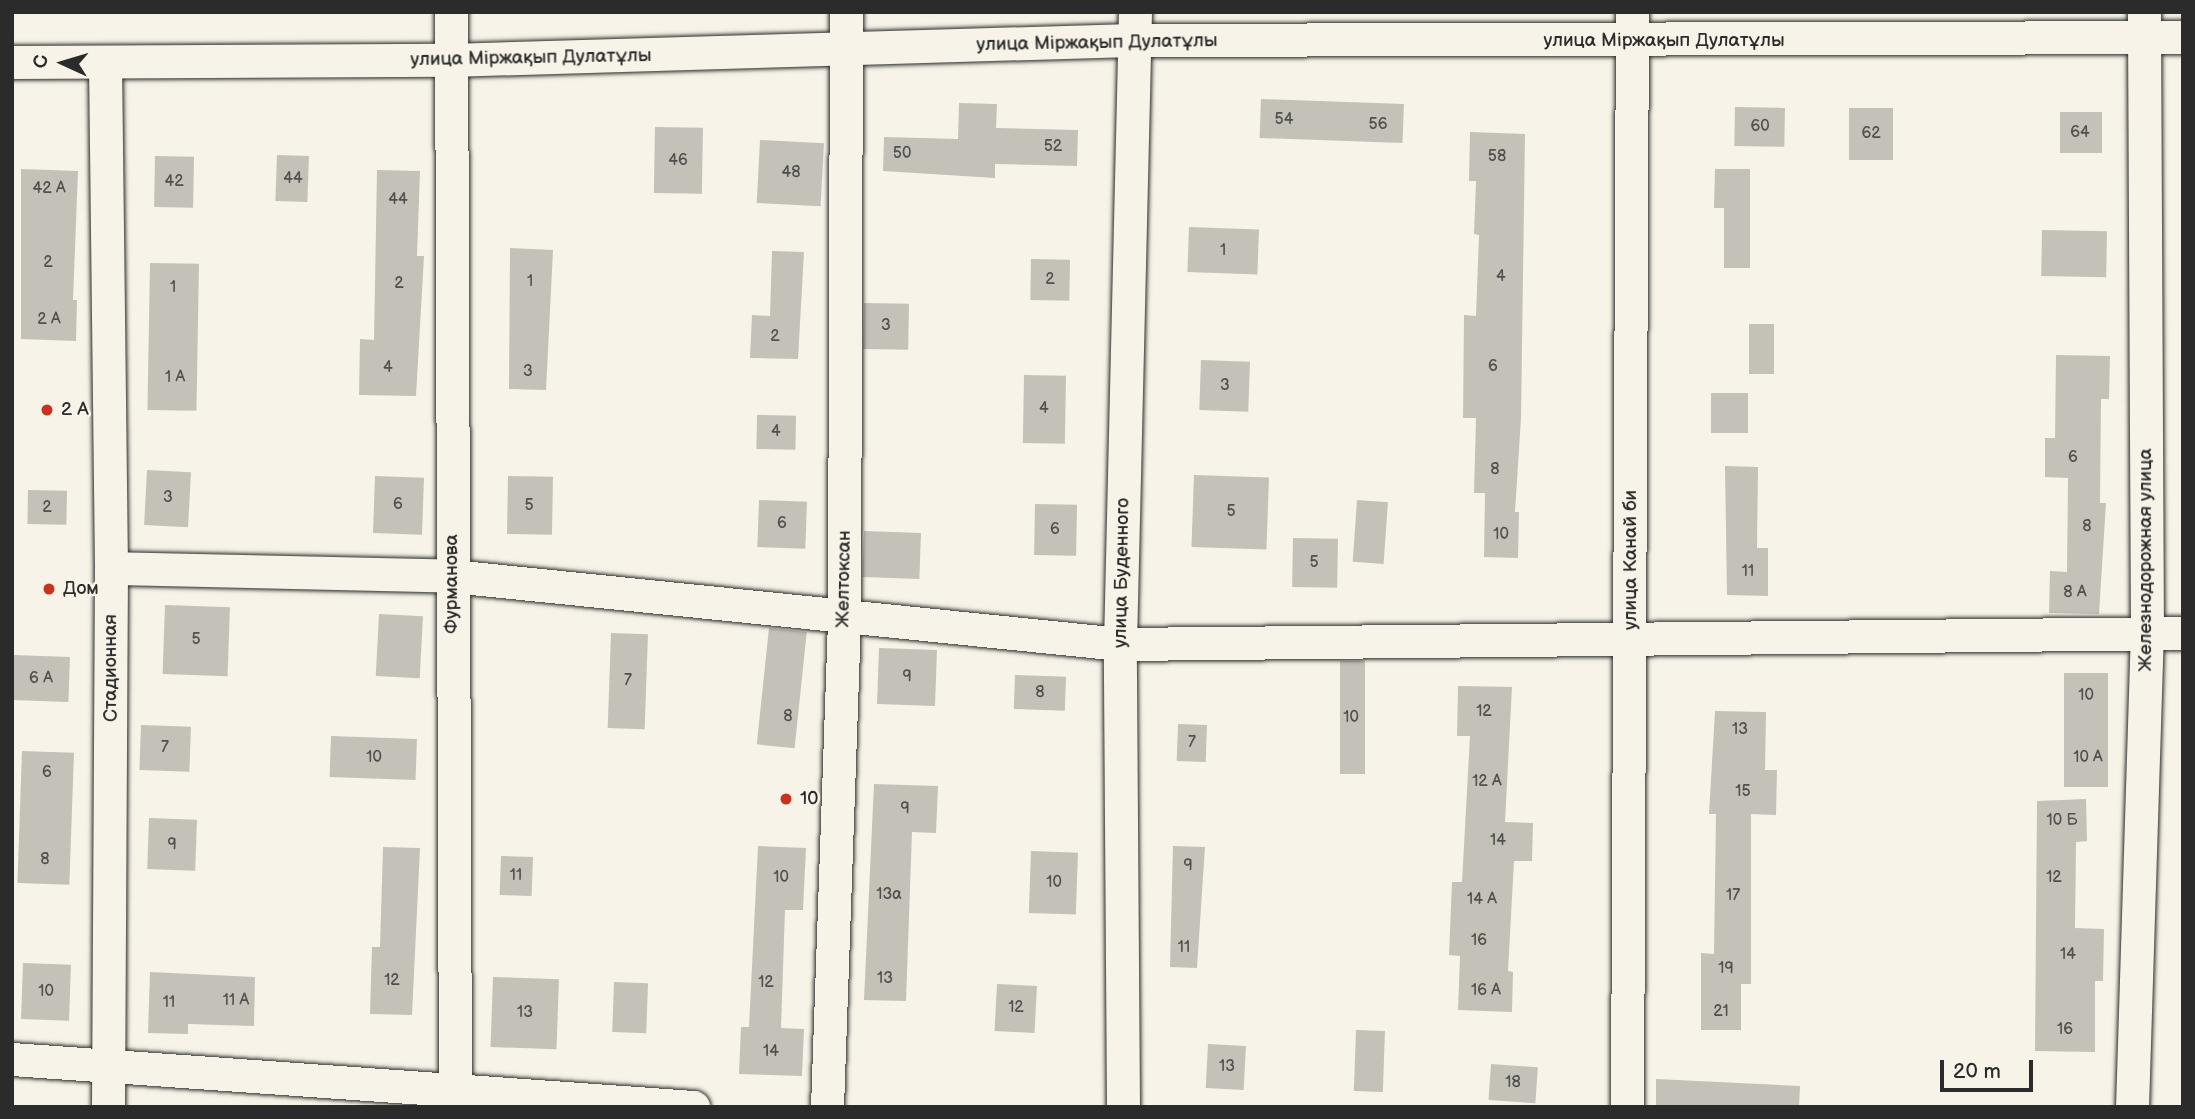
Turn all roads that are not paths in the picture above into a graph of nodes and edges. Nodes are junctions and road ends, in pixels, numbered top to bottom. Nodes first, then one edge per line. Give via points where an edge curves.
1 (451, 12) edge
2 (846, 12) edge
3 (2144, 25) edge
4 (1134, 26) edge
5 (1632, 27) edge
6 (2183, 37) edge
7 (847, 51) junction
8 (449, 60) junction
9 (12, 62) edge
10 (104, 62) junction
11 (111, 568) junction
12 (452, 576) junction
13 (844, 615) junction
14 (2183, 633) edge
15 (2147, 635) junction
16 (1631, 637) junction
17 (1120, 645) junction
18 (12, 1059) edge
19 (109, 1066) junction
20 (455, 1099) edge
21 (108, 1107) edge
22 (693, 1107) edge
23 (827, 1107) edge
24 (1123, 1107) edge
25 (1627, 1107) edge
26 (2132, 1107) edge

1 - 8 street, Фурманова
2 - 7 street, Желтоксан
3 - 5 street, улица Міржақып Дулатұлы
3 - 6 street, улица Міржақып Дулатұлы
3 - 15 street, Железнодорожная улица
4 - 5 street, улица Міржақып Дулатұлы
4 - 7 street, улица Міржақып Дулатұлы
4 - 17 street, улица Буденного
5 - 16 street, улица Канай би
7 - 8 street, улица Міржақып Дулатұлы
7 - 13 street, Желтоксан
8 - 10 street, улица Міржақып Дулатұлы
8 - 12 street, Фурманова
9 - 10 street, улица Міржақып Дулатұлы
10 - 11 street, Стадионная
11 - 12 street
11 - 19 street, Стадионная
12 - 13 street
12 - 20 street, Фурманова
13 - 17 street
13 - 23 street, Желтоксан
14 - 15 street
15 - 16 street
15 - 26 street, Железнодорожная улица
16 - 17 street
16 - 25 street, улица Канай би
17 - 24 street, улица Буденного
18 - 19 street
19 - 20 street
19 - 21 street, Стадионная
20 - 22 street

